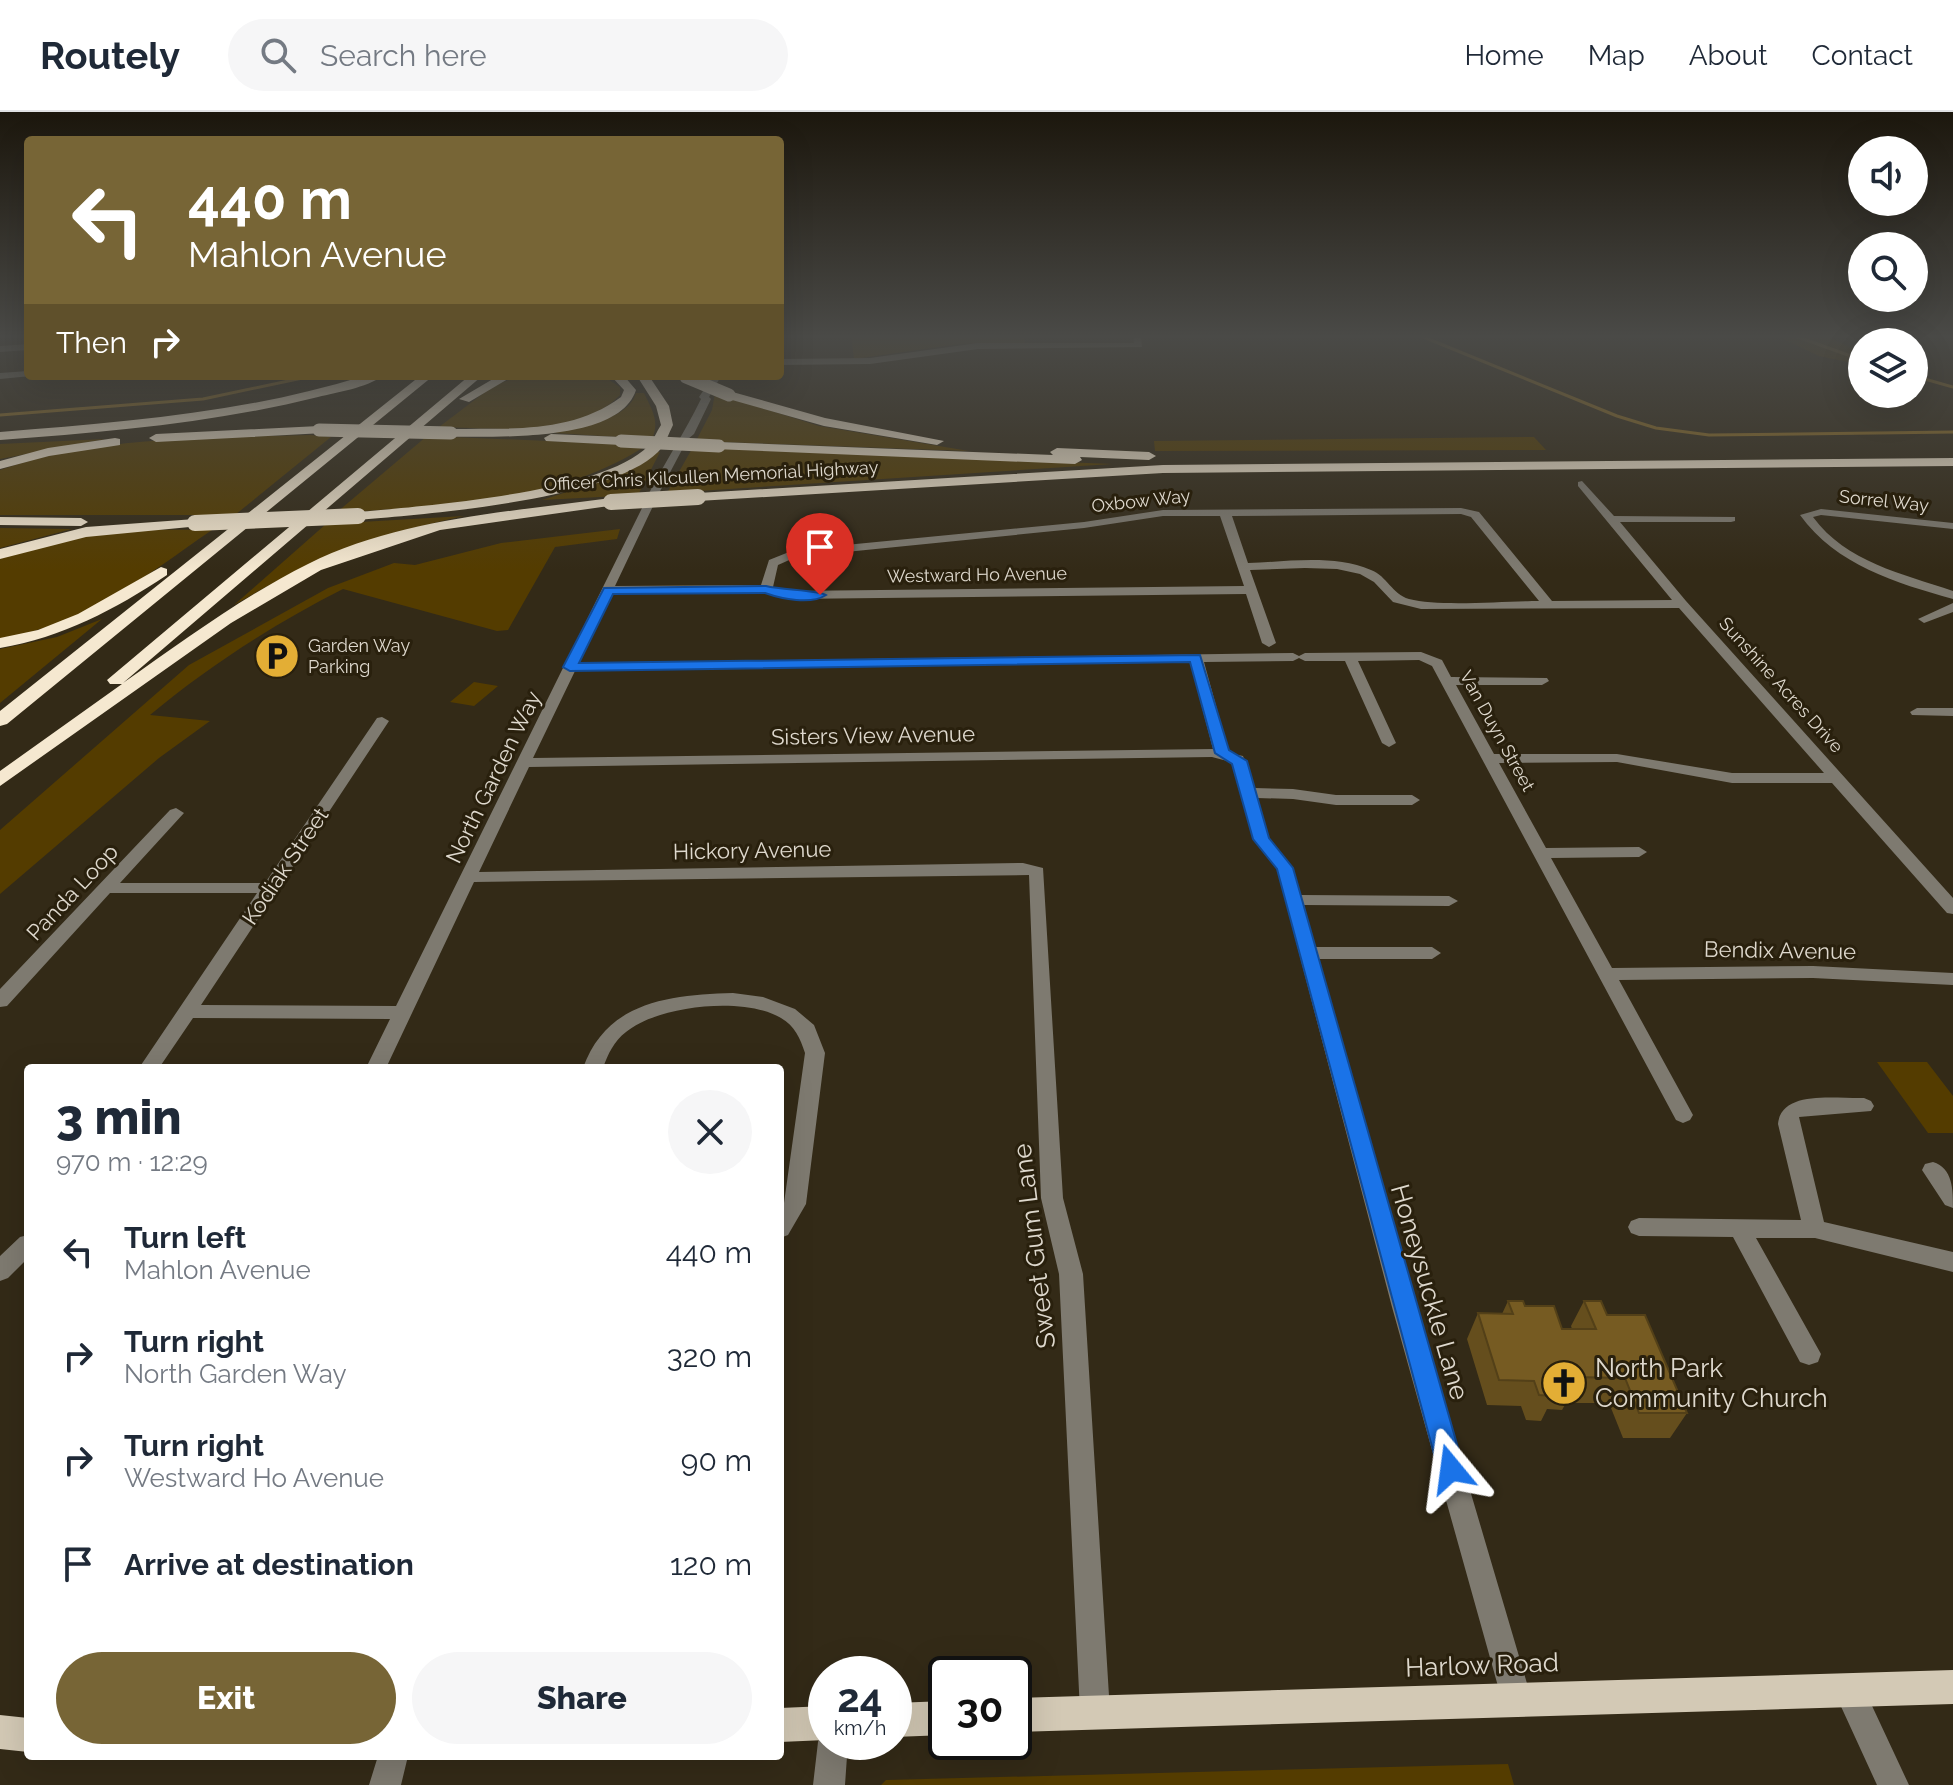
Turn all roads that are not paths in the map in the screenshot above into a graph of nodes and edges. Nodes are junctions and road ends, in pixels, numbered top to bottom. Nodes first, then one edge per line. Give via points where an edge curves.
1 (218, 414) edge
2 (379, 414) edge
3 (432, 414) edge
4 (443, 414) edge
5 (601, 414) edge
6 (665, 414) edge
7 (796, 414) edge
8 (319, 430) junction
9 (451, 433) junction
10 (0, 438) edge
11 (679, 446) dead end
12 (388, 452) junction
13 (1953, 456) edge
14 (1299, 461) junction
15 (1953, 462) edge
16 (0, 465) edge
17 (295, 481) junction
18 (1582, 484) dead end
19 (611, 502) junction
20 (1225, 513) junction
21 (358, 516) junction
22 (1612, 519) junction
23 (1731, 519) dead end
24 (0, 521) edge
25 (195, 523) junction
26 (1953, 526) edge
27 (0, 554) edge
28 (1244, 567) junction
29 (766, 589) junction
30 (608, 590) junction
31 (1252, 590) junction
32 (1953, 595) edge
33 (1548, 604) junction
34 (1682, 604) junction
35 (1953, 607) edge
36 (1924, 619) dead end
37 (0, 643) edge
38 (1269, 643) dead end
39 (1350, 657) junction
40 (1196, 658) junction
41 (570, 667) junction
42 (1447, 681) junction
43 (1542, 681) dead end
44 (1917, 712) dead end
45 (1953, 712) edge
46 (0, 720) edge
47 (382, 721) dead end
48 (1389, 743) dead end
49 (1222, 753) junction
50 (1490, 759) junction
51 (525, 763) junction
52 (0, 778) edge
53 (1837, 778) junction
54 (1249, 793) junction
55 (1412, 800) dead end
56 (176, 813) dead end
57 (1639, 852) dead end
58 (1540, 853) junction
59 (1035, 869) joint
60 (469, 877) junction
61 (107, 888) junction
62 (269, 888) junction
63 (1294, 900) junction
64 (1449, 901) dead end
65 (1953, 909) edge
66 (1308, 953) junction
67 (1432, 953) dead end
68 (1607, 974) junction
69 (1953, 979) edge
70 (0, 1001) edge
71 (187, 1011) junction
72 (402, 1013) junction
73 (152, 1064) edge
74 (378, 1064) edge
75 (595, 1064) edge
76 (1864, 1106) dead end
77 (1683, 1115) dead end
78 (1933, 1170) dead end
79 (1953, 1199) edge
80 (784, 1222) edge
81 (1639, 1227) dead end
82 (1739, 1227) junction
83 (1815, 1229) junction
84 (24, 1248) edge
85 (1953, 1262) edge
86 (0, 1271) edge
87 (1809, 1354) dead end
88 (1953, 1687) edge
89 (1848, 1689) junction
90 (1516, 1697) junction
91 (1095, 1712) junction
92 (1032, 1714) edge
93 (808, 1724) edge
94 (784, 1725) edge
95 (0, 1732) edge
96 (24, 1735) edge
97 (392, 1760) edge
98 (831, 1760) edge
99 (385, 1785) edge
100 (829, 1785) edge
101 (1893, 1785) edge

1 - 10 highway
2 - 17 highway
3 - 12 highway
4 - 12 highway
5 - 9 highway via 535,430
6 - 21 highway via 666,431 653,448 617,470 568,487
7 - 14 highway, bridge via 969,445
8 - 9 highway, Officer Chris Kilcullen Memorial Highway, bridge
8 - 10 highway, Officer Chris Kilcullen Memorial Highway
8 - 16 highway via 136,439
9 - 14 highway, Officer Chris Kilcullen Memorial Highway, bridge via 1068,460
11 - 30 street, North Garden Way
12 - 52 highway
13 - 14 highway, Officer Chris Kilcullen Memorial Highway
15 - 19 highway, Officer Chris Kilcullen Memorial Highway, bridge via 1163,469
17 - 37 highway via 112,605 67,627
17 - 46 highway
18 - 22 street, Sunshine Acres Drive
19 - 21 highway, Officer Chris Kilcullen Memorial Highway
19 - 52 highway via 438,526 315,567 225,619
20 - 28 street
20 - 29 street, Oxbow Way via 1163,513 787,555 773,563
20 - 33 street, Oxbow Way via 1470,511
21 - 25 highway, Officer Chris Kilcullen Memorial Highway, bridge
22 - 23 street
22 - 34 street, Sunshine Acres Drive
24 - 25 highway, Officer Chris Kilcullen Memorial Highway
25 - 27 highway via 86,532
26 - 32 street, Sorrel Way via 1810,512 1806,518 1839,550
28 - 31 street
28 - 33 street via 1352,567 1375,576 1391,597 1414,604
29 - 30 street, Westward Ho Avenue
29 - 31 street, Westward Ho Avenue via 783,595
30 - 41 street, North Garden Way
31 - 38 street
33 - 34 street
34 - 53 street, Sunshine Acres Drive
35 - 36 street
39 - 40 street, Van Duyn Street
39 - 42 street, Van Duyn Street via 1426,657 1435,660
39 - 48 street
40 - 41 street, Van Duyn Street
40 - 49 street, Honeysuckle Lane
41 - 51 street, North Garden Way
42 - 43 street
42 - 50 street, Van Duyn Street
44 - 45 street
47 - 62 street, Kodiak Street
49 - 51 street, Sisters View Avenue
49 - 54 street, Honeysuckle Lane via 1238,759
50 - 53 street via 1617,758 1732,778
50 - 58 street, Van Duyn Street
51 - 60 street, North Garden Way
53 - 65 street, Sunshine Acres Drive
54 - 55 street
54 - 63 street, Honeysuckle Lane via 1261,839 1283,864
56 - 61 street, Panda Loop
57 - 58 street
58 - 68 street, Van Duyn Street
59 - 60 street, Hickory Avenue
59 - 91 street, Sweet Gum Lane via 1052,1198 1071,1274
60 - 72 street, North Garden Way
61 - 62 street
61 - 70 street, Panda Loop
62 - 71 street, Kodiak Street
63 - 64 street
63 - 66 street, Honeysuckle Lane
66 - 67 street
66 - 90 street, Honeysuckle Lane
68 - 69 street, Bendix Avenue via 1813,972
68 - 77 street, Van Duyn Street
71 - 72 street
71 - 73 street, Kodiak Street
72 - 74 street, North Garden Way
75 - 80 street via 614,1031 664,1006 750,1002 794,1016 812,1037 815,1053 795,1204
76 - 83 street via 1802,1107 1789,1113
78 - 79 street
81 - 82 street
82 - 83 street
82 - 87 street
83 - 85 street
84 - 86 street
88 - 89 main road, Harlow Road
89 - 90 main road, Harlow Road
89 - 101 street
90 - 91 main road, Harlow Road
91 - 92 main road, Harlow Road
93 - 94 main road
95 - 96 main road
97 - 99 street
98 - 100 street

